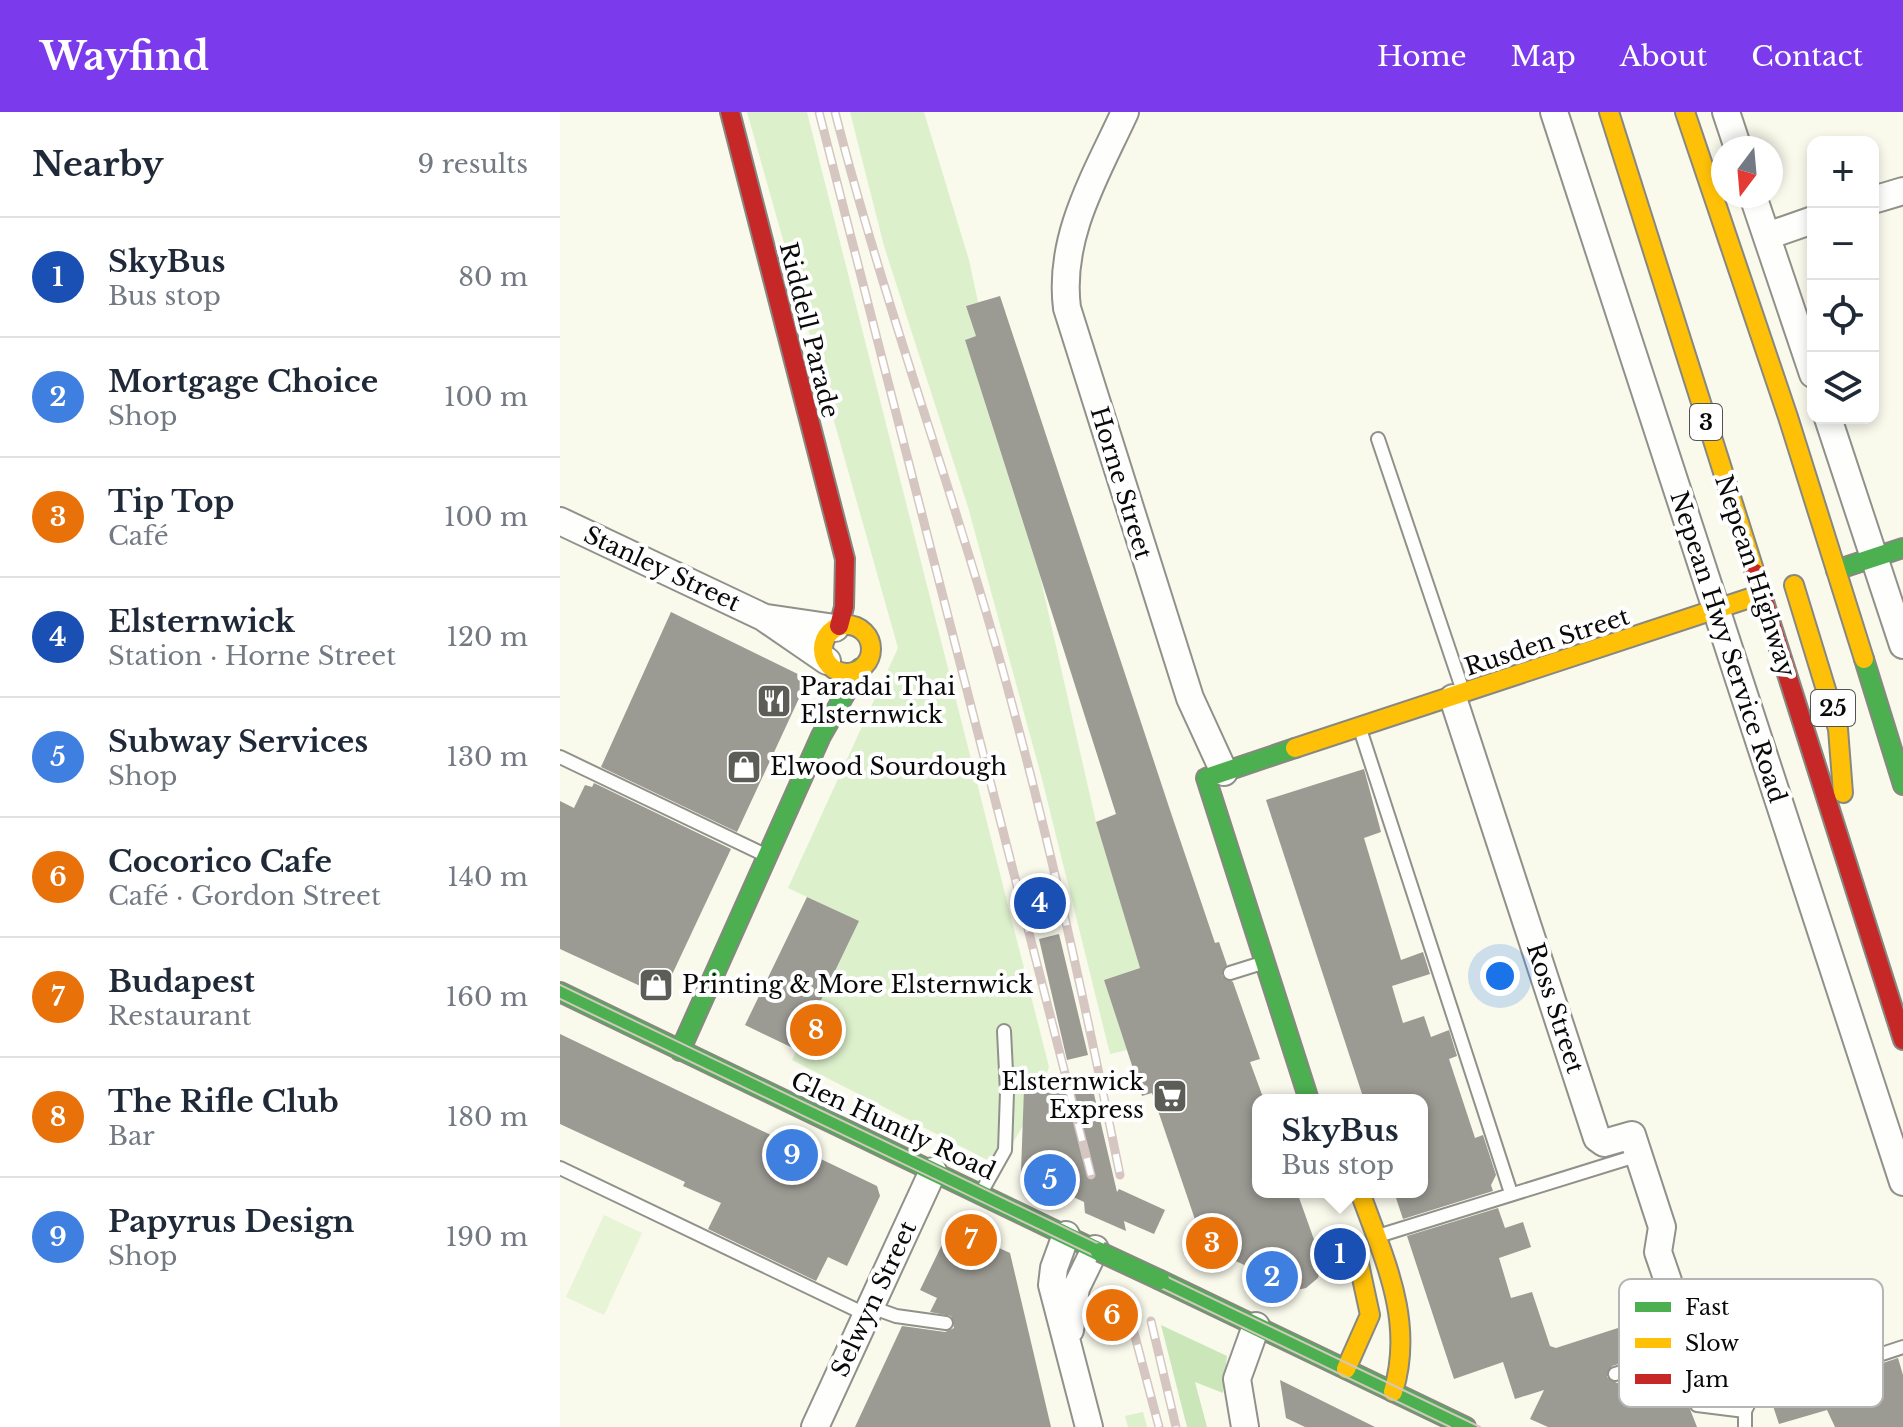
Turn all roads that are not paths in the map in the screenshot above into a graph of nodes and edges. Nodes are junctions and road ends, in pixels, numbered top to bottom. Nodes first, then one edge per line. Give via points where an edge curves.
1 (730, 112) edge
2 (1125, 112) edge
3 (1554, 112) edge
4 (1609, 112) edge
5 (1685, 112) edge
6 (1726, 112) edge
7 (1734, 136) edge
8 (1903, 191) edge
9 (1879, 198) edge
10 (1757, 208) edge
11 (1807, 222) edge
12 (1767, 236) junction
13 (1807, 356) edge
14 (1830, 424) edge
15 (1378, 439) dead end
16 (560, 521) edge
17 (1903, 548) edge
18 (1875, 557) junction
19 (845, 559) junction
20 (1815, 577) junction
21 (1759, 595) junction
22 (1718, 611) junction
23 (763, 617) junction
24 (837, 627) junction
25 (868, 638) junction
26 (1903, 645) edge
27 (828, 663) junction
28 (860, 668) junction
29 (1458, 696) junction
30 (1359, 728) junction
31 (821, 736) junction
32 (560, 757) edge
33 (1220, 782) junction
34 (1903, 785) edge
35 (1841, 836) junction
36 (768, 857) junction
37 (1276, 932) dead end
38 (1257, 938) junction
39 (1265, 962) junction
40 (1230, 973) dead end
41 (560, 992) edge
42 (1004, 1031) dead end
43 (1903, 1040) edge
44 (680, 1051) junction
45 (1307, 1094) edge
46 (1639, 1155) junction
47 (560, 1168) edge
48 (933, 1171) junction
49 (1903, 1182) edge
50 (1511, 1193) junction
51 (981, 1194) junction
52 (1362, 1198) edge
53 (1066, 1235) junction
54 (1375, 1237) junction
55 (1098, 1250) junction
56 (1667, 1279) edge
57 (869, 1311) junction
58 (946, 1323) dead end
59 (1256, 1326) junction
60 (1068, 1342) junction
61 (1903, 1347) edge
62 (1883, 1354) edge
63 (1346, 1369) junction
64 (1619, 1373) edge
65 (1615, 1374) dead end
66 (1393, 1392) junction
67 (1713, 1407) edge
68 (1747, 1407) edge
69 (1745, 1411) junction
70 (815, 1427) edge
71 (1089, 1427) edge
72 (1245, 1427) edge
73 (1466, 1427) edge
74 (1745, 1427) edge

1 - 19 main road, Riddell Parade
2 - 33 street, Horne Street via 1079,213 1065,290
3 - 22 street, Nepean Hwy Service Road
4 - 21 main road, Nepean Highway / 3
5 - 20 main road
6 - 7 street
8 - 9 street
10 - 12 street
11 - 12 street
12 - 13 street
14 - 18 street
15 - 29 lane
16 - 23 street, Stanley Street
17 - 18 main road, Rusden Street
18 - 20 main road, Rusden Street
18 - 26 street
19 - 24 main road, Riddell Parade via 844,607
19 - 25 main road, Riddell Parade via 862,588
20 - 21 main road, Rusden Street
20 - 34 main road
20 - 35 main road, 25 via 1842,749
21 - 22 main road, Rusden Street
21 - 35 main road, Nepean Highway / 3
22 - 29 main road, Rusden Street
22 - 49 street, Nepean Hwy Service Road
23 - 24 street, Stanley Street
23 - 27 street, Stanley Street
24 - 25 main road via 856,627
24 - 27 main road via 823,645
25 - 28 main road via 870,655
27 - 28 main road via 844,672
27 - 31 main road
28 - 31 main road
29 - 30 main road, Rusden Street
29 - 46 street, Ross Street via 1597,1138 1604,1143 1632,1135
30 - 33 main road, Rusden Street
30 - 50 lane
31 - 36 main road
32 - 36 lane
33 - 38 main road, Horne Street
35 - 43 main road, Nepean Highway / 3
36 - 44 main road
37 - 38 main road
38 - 39 main road, Horne Street
39 - 40 lane
39 - 45 main road, Horne Street
41 - 44 main road, Glen Huntly Road
42 - 51 lane via 1005,1153
44 - 48 main road, Glen Huntly Road
46 - 50 lane
46 - 56 street via 1662,1227 1658,1249
47 - 57 lane
48 - 51 main road, Glen Huntly Road
48 - 57 street, Selwyn Street
50 - 54 lane
51 - 53 main road, Glen Huntly Road
52 - 54 main road
53 - 55 main road, Glen Huntly Road
53 - 60 street via 1052,1285
54 - 63 main road via 1353,1237 1370,1315
54 - 66 main road via 1405,1340 1402,1372
55 - 59 main road, Glen Huntly Road, bridge
55 - 60 street via 1076,1288
57 - 58 lane
57 - 70 street, Selwyn Street
59 - 63 main road, Glen Huntly Road
59 - 72 street via 1237,1379
60 - 71 street
61 - 62 lane
63 - 66 main road, Glen Huntly Road
64 - 65 lane
66 - 73 main road, Glen Huntly Road
67 - 69 lane
68 - 69 lane
69 - 74 lane

